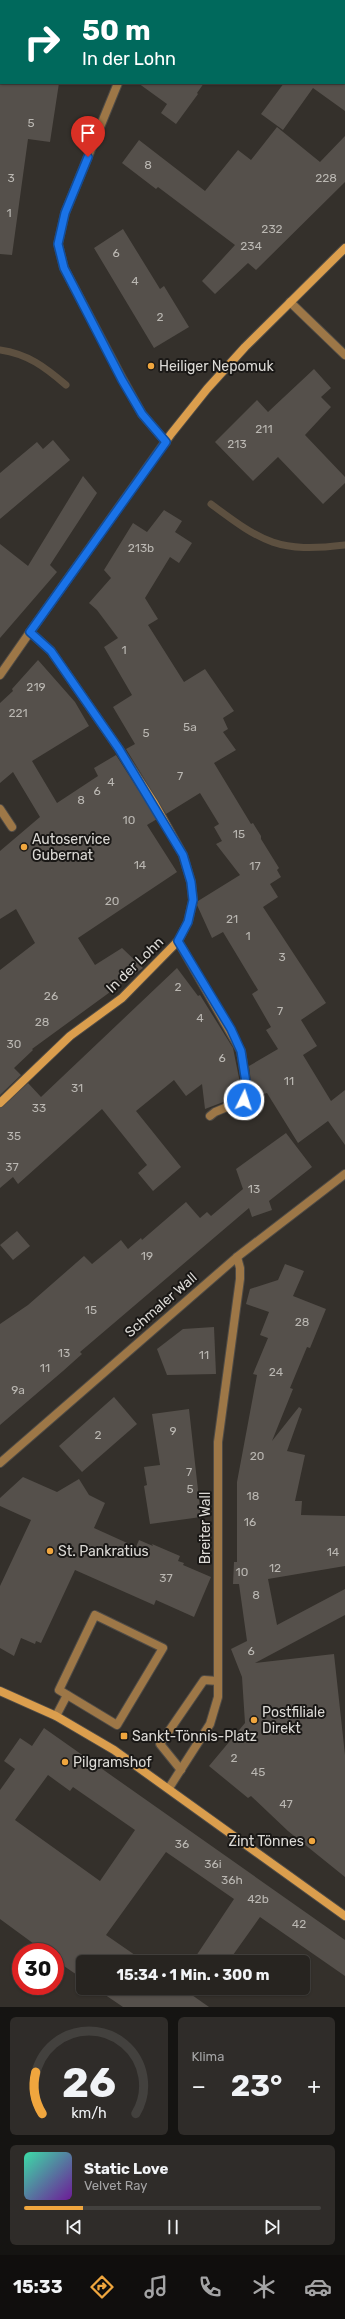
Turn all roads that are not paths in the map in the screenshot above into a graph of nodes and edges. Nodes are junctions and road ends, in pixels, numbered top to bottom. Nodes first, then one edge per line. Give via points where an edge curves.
1 (118, 84) edge
2 (345, 248) edge
3 (290, 302) junction
4 (345, 355) edge
5 (166, 442) junction
6 (30, 632) junction
7 (0, 676) edge
8 (0, 809) edge
9 (12, 827) dead end
10 (178, 941) junction
11 (0, 1103) edge
12 (210, 1116) dead end
13 (345, 1174) edge
14 (237, 1257) junction
15 (0, 1463) edge
16 (218, 1681) junction
17 (0, 1691) edge
18 (67, 1695) junction
19 (56, 1716) junction
20 (181, 1770) junction
21 (170, 1788) junction
22 (345, 1916) edge

1 - 5 street via 65,213 58,244 64,268 122,380 142,414
2 - 3 main road
3 - 4 street
3 - 5 main road via 207,389
5 - 6 main road
6 - 7 street
6 - 10 main road, In der Lohn via 51,651 119,749 183,855 193,900 188,922
8 - 9 street
10 - 11 main road, In der Lohn via 122,998 70,1036
10 - 12 street via 231,1029 241,1051 246,1083 244,1100
13 - 14 street, Schmaler Wall
14 - 15 street, Schmaler Wall
14 - 16 street, Breiter Wall via 240,1280 218,1442
16 - 20 street, Breiter Wall via 218,1697 210,1724
16 - 20 street via 204,1680 160,1744
17 - 19 main road
18 - 18 street via 59,1690 95,1615 163,1648 117,1725
18 - 19 street
19 - 21 main road via 114,1750
20 - 21 street, Breiter Wall
21 - 22 main road

